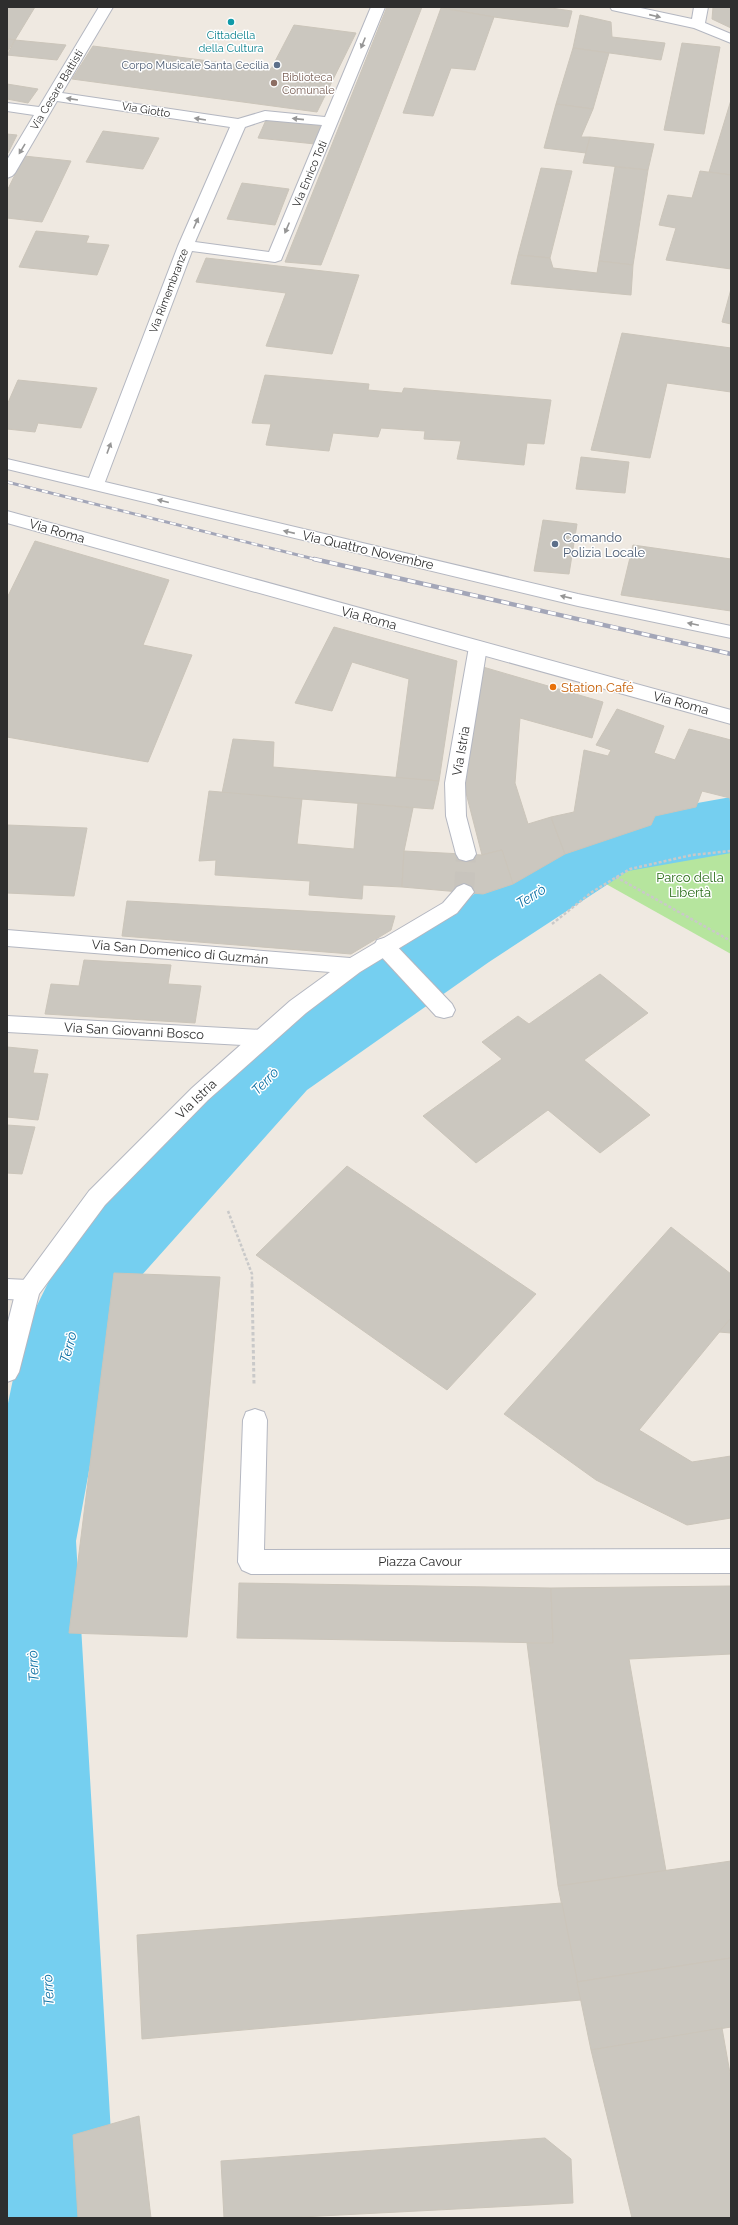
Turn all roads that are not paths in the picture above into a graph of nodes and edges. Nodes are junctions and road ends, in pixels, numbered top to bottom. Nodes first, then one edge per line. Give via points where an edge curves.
1 (106, 7) edge
2 (378, 7) edge
3 (617, 7) edge
4 (701, 7) edge
5 (698, 25) junction
6 (731, 39) edge
7 (53, 96) junction
8 (7, 107) edge
9 (44, 112) junction
10 (331, 122) junction
11 (239, 124) junction
12 (7, 173) edge
13 (186, 246) junction
14 (7, 464) edge
15 (95, 485) junction
16 (7, 517) edge
17 (731, 632) edge
18 (478, 647) junction
19 (731, 717) edge
20 (466, 854) tunnel mouth
21 (464, 892) tunnel mouth
22 (7, 938) edge
23 (384, 946) junction
24 (353, 966) junction
25 (444, 1010) dead end
26 (7, 1024) edge
27 (262, 1038) junction
28 (17, 1290) edge
29 (7, 1372) edge
30 (255, 1420) road end
31 (731, 1561) edge

1 - 7 street, Via Cesare Battisti
2 -> 10 street, Via Enrico Toti
3 -> 5 street
4 - 5 street
5 - 6 street
7 - 9 street, Via Cesare Battisti
11 -> 7 street, Via Giotto
8 - 9 street
9 -> 12 street, Via Cesare Battisti
10 -> 11 street via 265,115
10 -> 13 street, Via Enrico Toti via 275,257
13 -> 11 street, Via Rimembranze
15 -> 13 street, Via Rimembranze
14 - 15 street, Via Quattro Novembre
17 -> 15 street, Via Quattro Novembre via 578,600
16 - 18 street, Via Roma
18 - 19 street, Via Roma
18 - 20 street, Via Istria via 455,783 456,816
21 - 23 street, Via Istria via 450,908
22 - 24 street, Via San Domenico di Guzmán
23 - 24 street, Via Istria
23 - 25 street
24 - 27 street, Via Istria
26 - 27 street, Via San Giovanni Bosco
27 - 28 street, Via Istria via 200,1094 97,1198
28 - 29 street, Via Istria
30 - 31 street, Piazza Cavour via 251,1562

